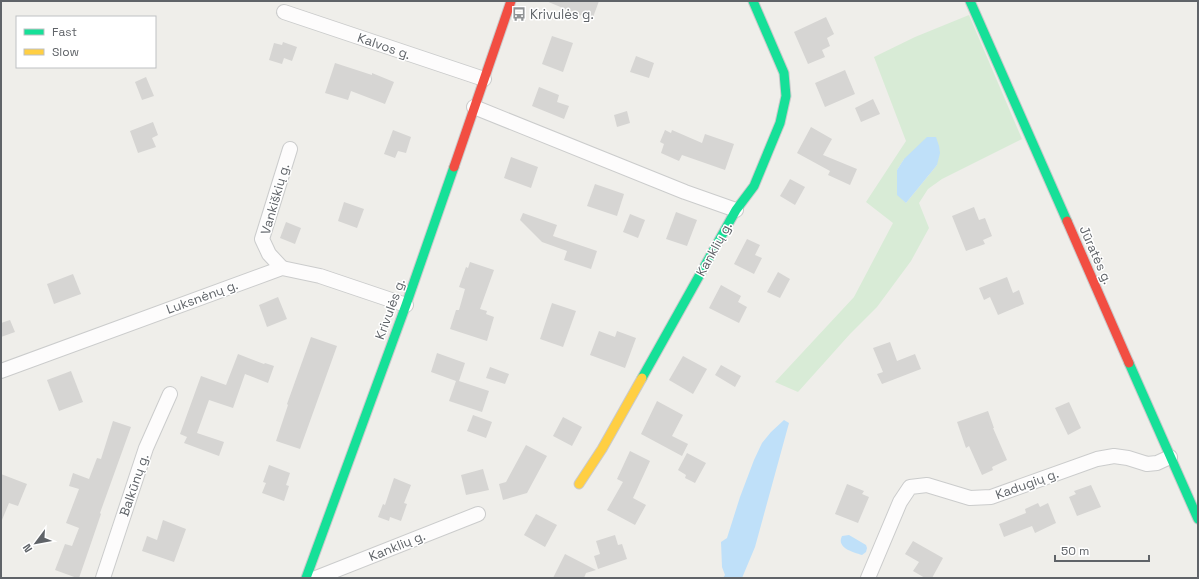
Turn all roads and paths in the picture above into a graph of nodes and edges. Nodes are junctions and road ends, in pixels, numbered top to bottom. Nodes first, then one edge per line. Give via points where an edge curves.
1 (511, 1) edge
2 (752, 1) edge
3 (970, 1) edge
4 (284, 12) dead end
5 (484, 79) junction
6 (474, 106) junction
7 (290, 149) dead end
8 (736, 210) junction
9 (282, 268) junction
10 (406, 305) junction
11 (1, 371) edge
12 (170, 394) dead end
13 (1170, 457) junction
14 (579, 484) dead end
15 (478, 514) dead end
16 (1198, 519) edge
17 (103, 578) edge
18 (306, 578) edge
19 (316, 578) edge
20 (868, 578) edge

1 - 5 street, Krivulės g.
2 - 8 street, Kanklių g. via 784,73 786,96 780,122 754,186
3 - 13 street, Jūratės g.
4 - 5 street, Kalvos g.
5 - 6 street, Krivulės g.
6 - 8 street
6 - 10 street, Krivulės g.
7 - 9 street, Vankiškių g. via 262,239 269,254
8 - 14 street, Kanklių g. via 606,443
9 - 10 street via 320,276
9 - 11 street, Luksnėnų g.
10 - 18 street, Krivulės g.
12 - 17 street, Balkūnų g. via 146,448
13 - 16 street, Jūratės g.
13 - 20 street, Kadugių g. via 1147,464 1114,456 1097,459 991,497 970,498 927,485 910,487 900,502
15 - 19 street, Kanklių g.

